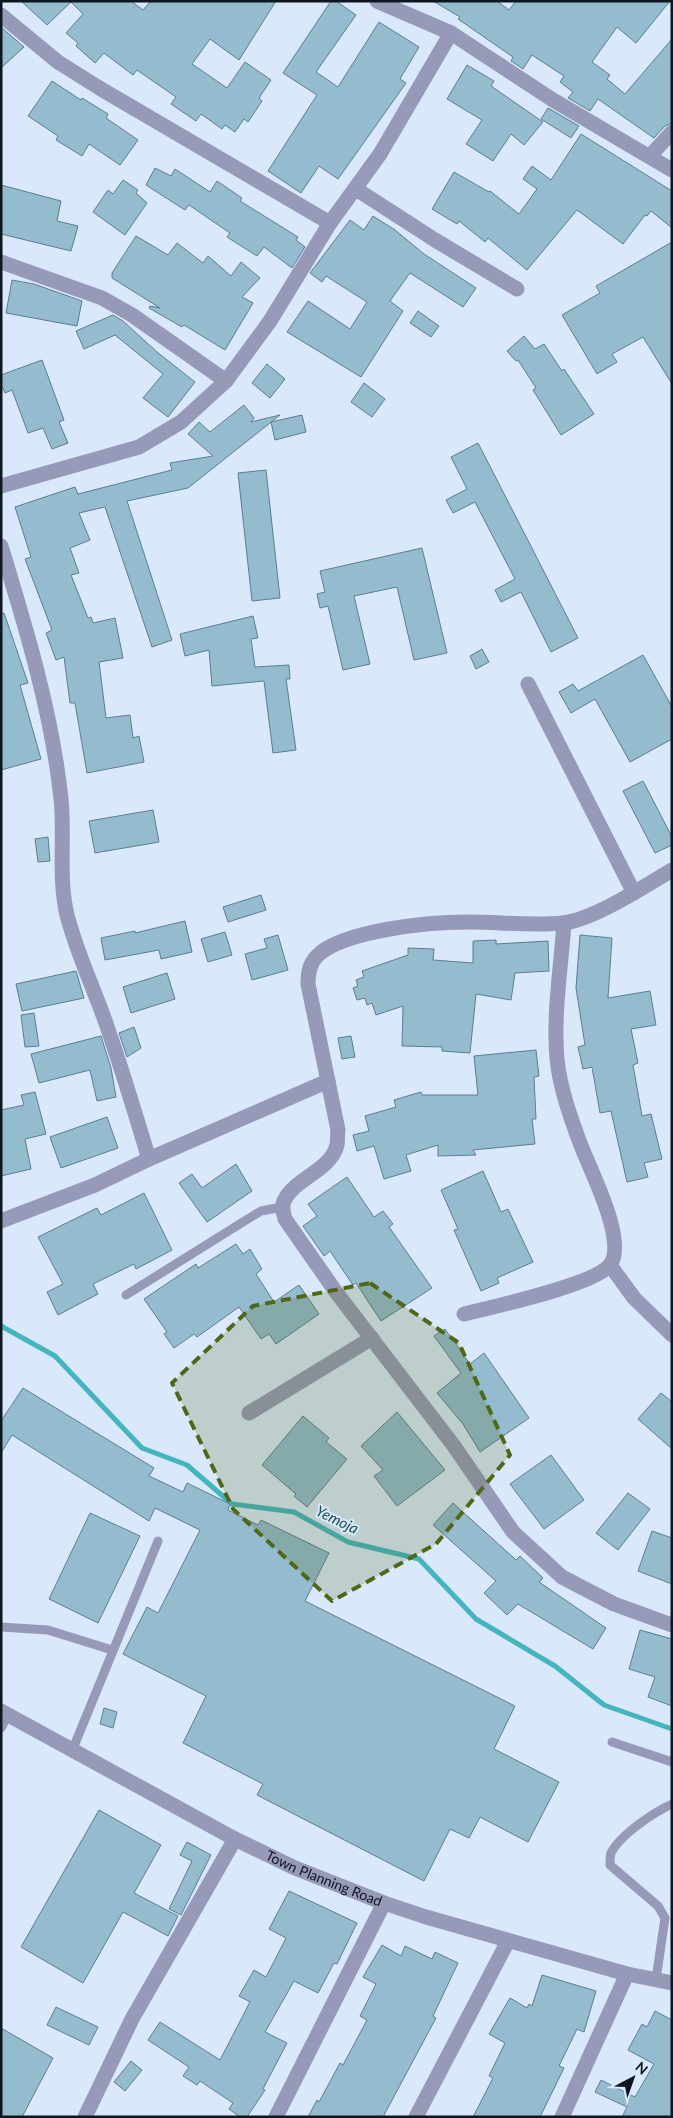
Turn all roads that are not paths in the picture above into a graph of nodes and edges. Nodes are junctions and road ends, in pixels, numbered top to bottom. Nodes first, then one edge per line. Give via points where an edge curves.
1 (377, 1) edge
2 (1, 15) edge
3 (451, 33) junction
4 (672, 132) edge
5 (650, 156) junction
6 (672, 170) edge
7 (356, 189) junction
8 (330, 223) junction
9 (1, 262) edge
10 (517, 289) dead end
11 (226, 381) junction
12 (1, 486) edge
13 (1, 546) edge
14 (528, 684) dead end
15 (672, 870) edge
16 (634, 893) junction
17 (564, 923) junction
18 (328, 1081) junction
19 (149, 1158) junction
20 (282, 1207) junction
21 (1, 1221) edge
22 (610, 1265) junction
23 (126, 1295) dead end
24 (464, 1314) dead end
25 (672, 1335) edge
26 (372, 1338) junction
27 (249, 1413) dead end
28 (158, 1541) dead end
29 (672, 1625) edge
30 (1, 1627) edge
31 (112, 1650) junction
32 (4, 1718) edge
33 (612, 1742) dead end
34 (72, 1750) junction
35 (672, 1762) edge
36 (672, 1804) edge
37 (235, 1839) junction
38 (384, 1903) junction
39 (508, 1941) junction
40 (627, 1974) junction
41 (656, 1979) junction
42 (672, 1983) edge
43 (85, 2117) edge
44 (276, 2117) edge
45 (416, 2117) edge
46 (562, 2117) edge

1 - 3 street
2 - 8 street via 58,62
3 - 5 street via 553,100
3 - 7 street
4 - 5 street
5 - 6 street
7 - 8 street
7 - 10 street
8 - 11 street via 270,321
9 - 11 street via 102,298 132,315
11 - 12 street via 181,422 139,447
13 - 19 street via 50,732 61,799 62,884 67,915 117,1055
14 - 16 street
15 - 16 street
16 - 17 street
17 - 18 street via 465,922 403,926 333,946 317,957 308,971
17 - 22 street via 557,1060 580,1144 605,1202 615,1253
18 - 19 street
18 - 20 street via 338,1130 337,1145 316,1171 285,1199
19 - 21 street via 95,1184
20 - 23 lane via 250,1217
20 - 26 street via 284,1218
22 - 24 street via 590,1277 540,1296
22 - 25 street via 634,1298
26 - 27 street
26 - 29 street via 454,1446 512,1532 562,1577 614,1604
28 - 31 lane
30 - 31 lane via 48,1630
31 - 34 lane
32 - 34 street, Town Planning Road
33 - 35 lane
34 - 37 street, Town Planning Road
36 - 41 lane via 658,1810 610,1854 610,1865 658,1906 665,1918
37 - 38 street, Town Planning Road via 296,1868
37 - 43 street via 132,2019
38 - 39 street, Town Planning Road
38 - 44 street
39 - 40 street, Town Planning Road
39 - 45 street
40 - 41 street, Town Planning Road
40 - 46 street
41 - 42 street, Town Planning Road

